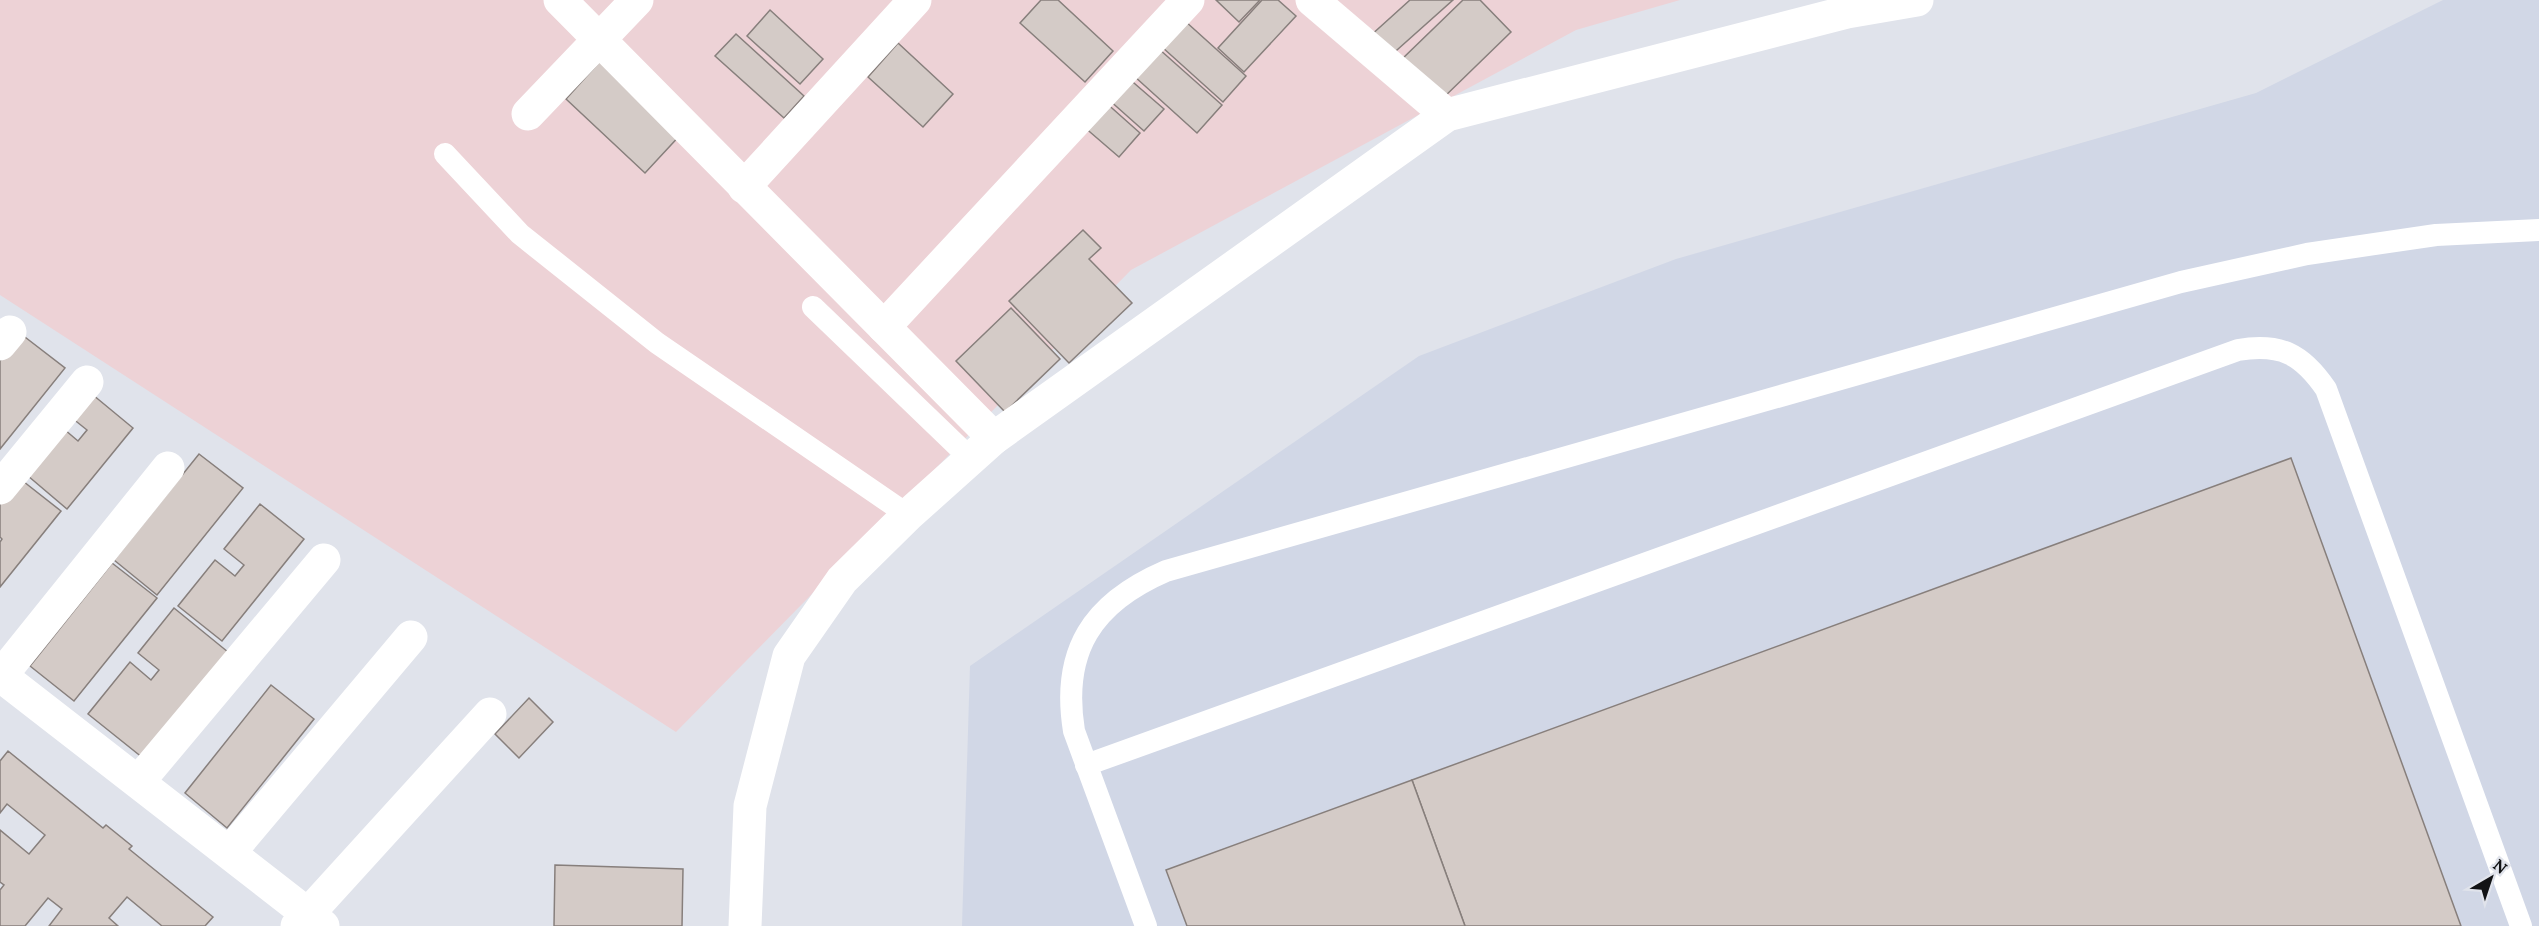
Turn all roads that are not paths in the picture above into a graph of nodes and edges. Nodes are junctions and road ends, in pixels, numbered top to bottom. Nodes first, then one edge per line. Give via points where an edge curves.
1 (560, 0) edge
2 (637, 0) edge
3 (915, 0) edge
4 (1188, 0) edge
5 (1312, 0) edge
6 (1917, 0) edge
7 (1841, 6) edge
8 (599, 39) junction
9 (528, 114) dead end
10 (1447, 115) junction
11 (445, 154) dead end
12 (744, 187) junction
13 (2539, 230) edge
14 (813, 307) dead end
15 (884, 327) junction
16 (87, 382) dead end
17 (982, 448) junction
18 (168, 468) dead end
19 (0, 488) edge
20 (909, 515) junction
21 (324, 560) dead end
22 (411, 637) dead end
23 (0, 676) edge
24 (490, 714) dead end
25 (1086, 765) junction
26 (139, 781) junction
27 (230, 852) junction
28 (310, 922) edge
29 (745, 926) edge
30 (1146, 926) edge
31 (2521, 926) edge

1 - 8 street
2 - 8 street
3 - 12 street
4 - 15 street
5 - 10 street
6 - 7 street
7 - 10 street
8 - 9 street
8 - 12 street
10 - 17 street
11 - 20 lane via 520,234 657,343
12 - 15 street
13 - 25 lane via 2436,235 2342,249 2181,282 1166,571 1117,598 1096,618 1081,644 1071,677 1070,705 1074,732
14 - 17 lane
15 - 17 street
16 - 19 street
17 - 20 street
18 - 23 street
20 - 29 street via 842,580 789,656 750,806
21 - 26 street
22 - 27 street
23 - 26 street
24 - 28 street
25 - 30 lane
25 - 31 lane via 2238,350 2280,349 2313,370 2326,389
26 - 27 street
27 - 28 street

